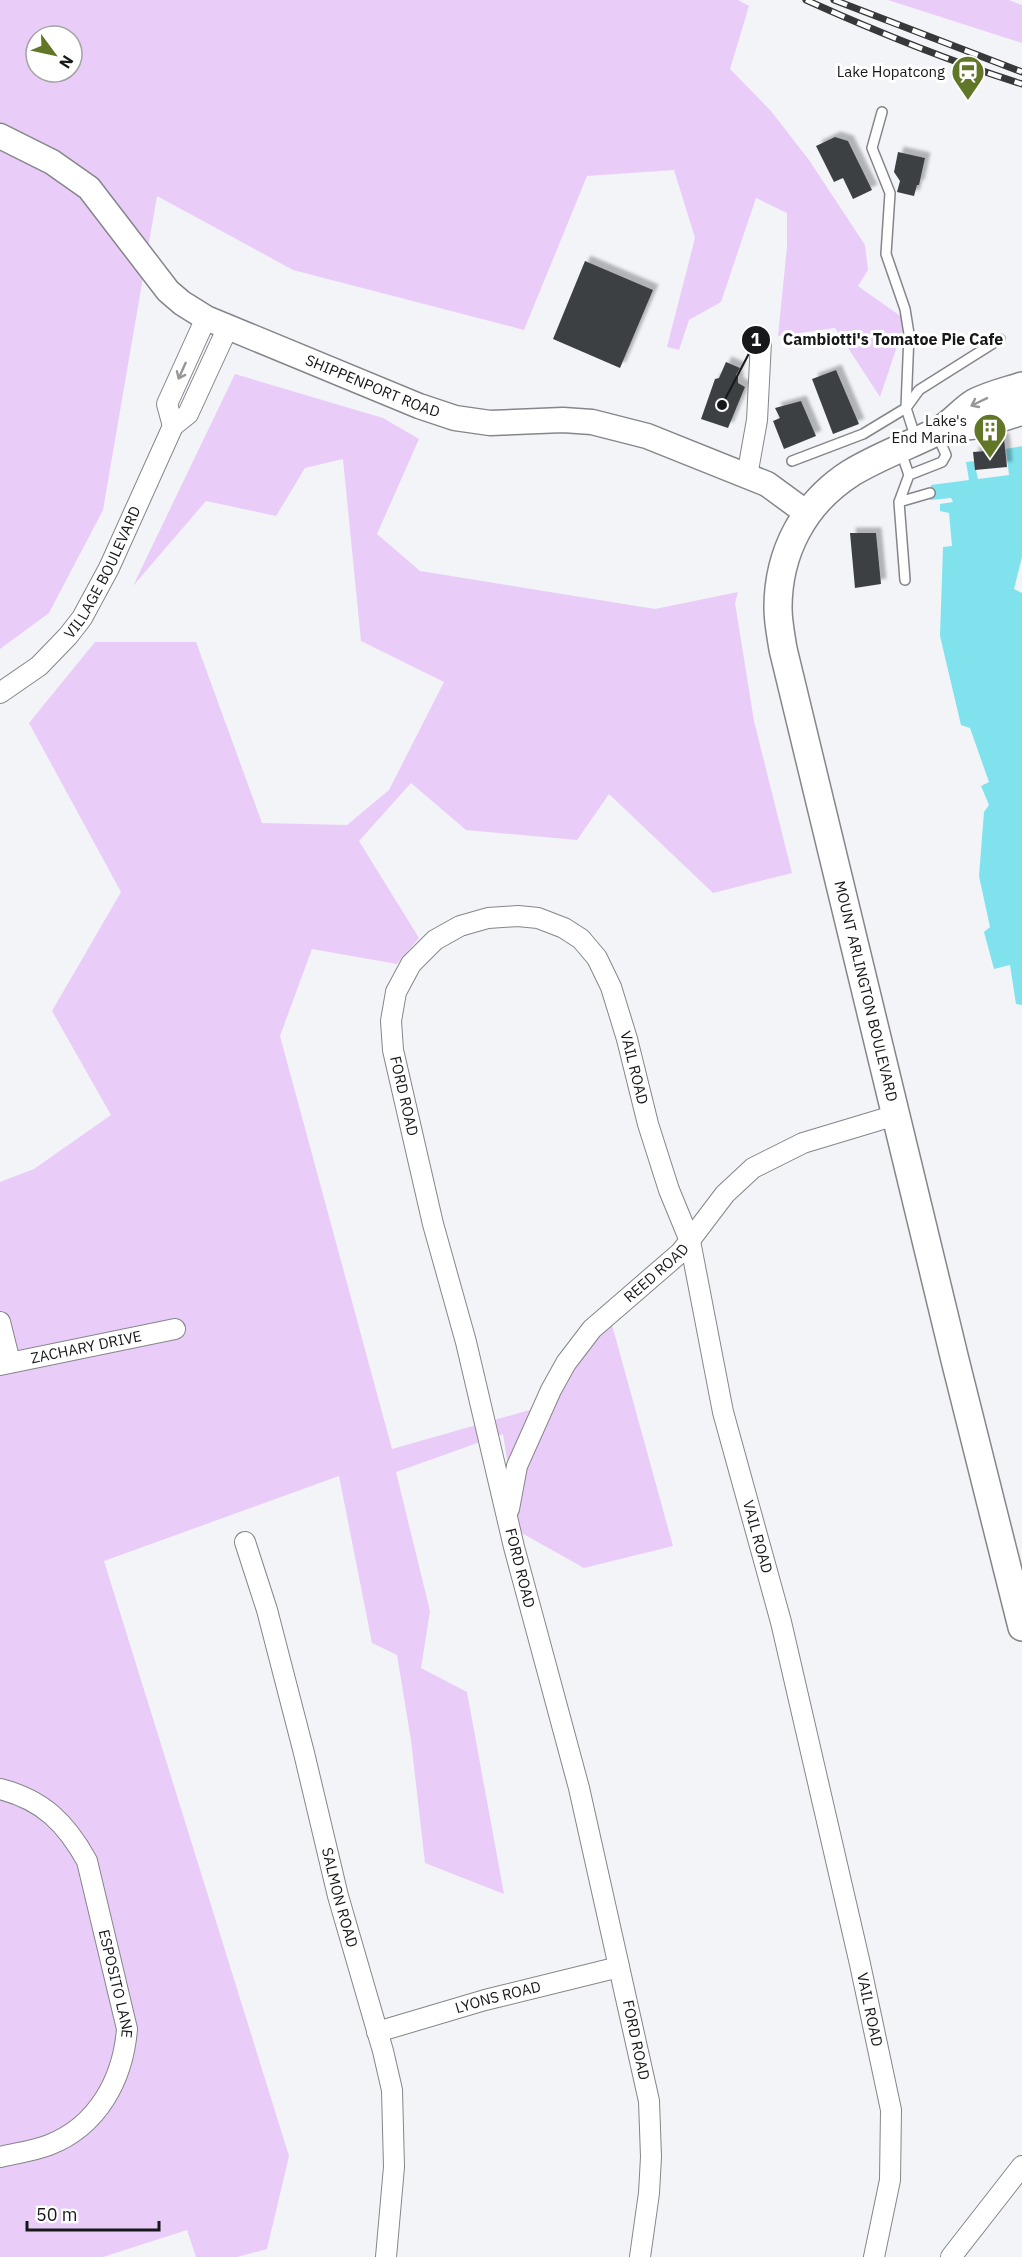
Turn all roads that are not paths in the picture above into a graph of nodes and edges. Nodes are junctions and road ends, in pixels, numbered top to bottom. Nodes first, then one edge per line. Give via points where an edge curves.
1 (882, 112) dead end
2 (0, 136) edge
3 (206, 318) junction
4 (228, 327) junction
5 (1000, 339) dead end
6 (761, 342) dead end
7 (1022, 386) edge
8 (906, 408) junction
9 (1022, 411) edge
10 (173, 426) junction
11 (924, 438) junction
12 (792, 461) dead end
13 (909, 475) junction
14 (747, 476) junction
15 (930, 493) dead end
16 (899, 502) junction
17 (807, 514) junction
18 (905, 580) dead end
19 (0, 693) edge
20 (479, 920) joint
21 (896, 1115) junction
22 (690, 1241) junction
23 (0, 1322) edge
24 (175, 1329) dead end
25 (5, 1363) edge
26 (507, 1517) junction
27 (245, 1542) dead end
28 (1022, 1627) edge
29 (0, 1789) edge
30 (619, 1967) junction
31 (377, 2032) junction
32 (0, 2157) edge
33 (1022, 2166) edge
34 (386, 2257) edge
35 (640, 2257) edge
36 (874, 2257) edge
37 (951, 2257) edge

1 - 8 lane via 872,148 890,193 886,254 897,281 909,334
2 - 3 street, SHIPPENPORT ROAD via 52,162 89,188 168,291
3 - 4 street, SHIPPENPORT ROAD
3 -> 10 street via 167,404
4 - 10 street, VILLAGE BOULEVARD via 188,414
4 - 14 street, SHIPPENPORT ROAD via 455,418 490,423 592,422 647,436
5 - 8 lane via 919,390
6 - 14 street via 757,420
7 -> 11 main road via 974,403
8 - 11 lane
8 - 12 lane via 863,434
9 - 11 main road
10 - 19 street, VILLAGE BOULEVARD via 82,618 39,666
11 - 13 lane
11 - 13 lane via 946,455 942,462
11 - 17 main road, MOUNT ARLINGTON BOULEVARD via 852,473
13 - 16 lane
14 - 17 street, SHIPPENPORT ROAD via 767,484
15 - 16 lane
16 - 18 lane
17 - 21 main road, MOUNT ARLINGTON BOULEVARD via 789,545 779,578 783,649
20 - 22 street, VAIL ROAD via 538,918 581,939 597,958 611,987 648,1124
20 - 26 street, FORD ROAD via 435,939 411,964 396,992 391,1021 399,1082
21 - 22 street, REED ROAD via 803,1143 753,1168 725,1194
21 - 28 main road, MOUNT ARLINGTON BOULEVARD
22 - 26 street, REED ROAD via 650,1282 592,1329 566,1363 517,1466
22 - 36 street, VAIL ROAD via 723,1412 781,1622 891,2110 890,2180
23 - 25 street
24 - 25 street, ZACHARY DRIVE
26 - 30 street, FORD ROAD via 579,1788
27 - 31 street, SALMON ROAD via 267,1610 338,1896
29 - 32 street, ESPOSITO LANE via 40,1805 75,1839 87,1861 127,2029 125,2054 117,2077 91,2117 49,2145
30 - 31 street, LYONS ROAD
30 - 35 street, FORD ROAD via 649,2101 650,2175
31 - 34 street, SALMON ROAD via 392,2090 394,2167
33 - 37 street

